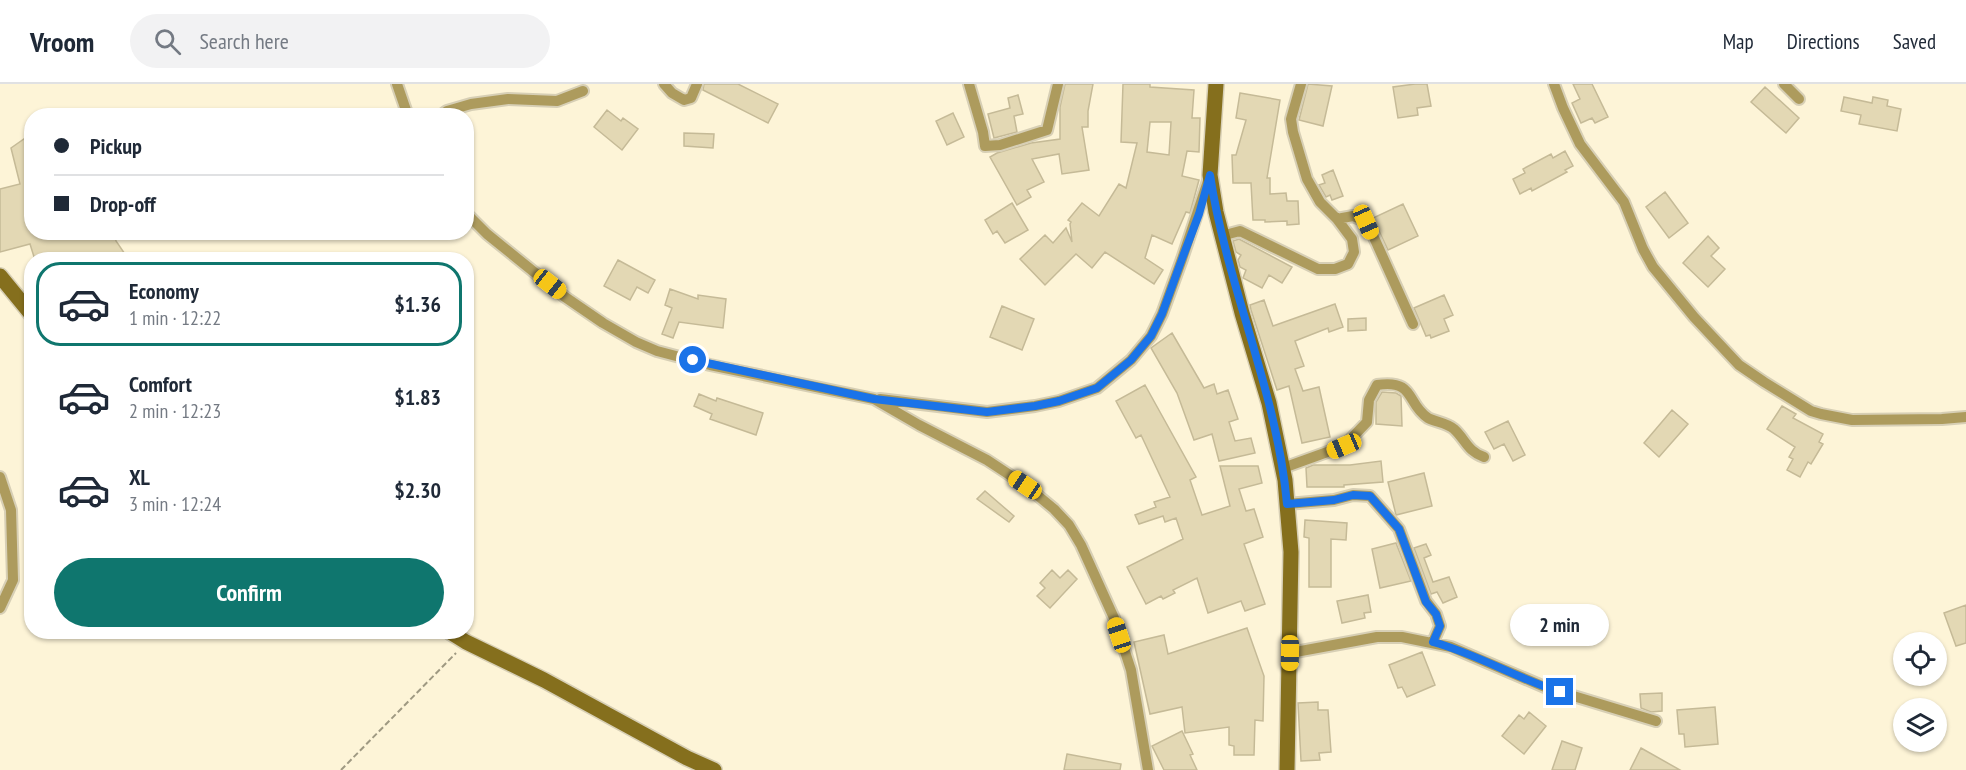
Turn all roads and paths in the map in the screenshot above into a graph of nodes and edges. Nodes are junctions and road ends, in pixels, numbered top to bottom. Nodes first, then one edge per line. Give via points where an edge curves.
1 (397, 84) edge
2 (664, 84) edge
3 (697, 84) edge
4 (969, 84) edge
5 (1058, 84) edge
6 (1216, 84) edge
7 (1301, 84) edge
8 (1554, 84) edge
9 (1784, 84) edge
10 (583, 91) dead end
11 (1798, 99) dead end
12 (405, 108) edge
13 (457, 108) edge
14 (1210, 175) junction
15 (1338, 219) junction
16 (474, 221) edge
17 (1221, 236) junction
18 (0, 276) edge
19 (24, 305) edge
20 (1413, 324) dead end
21 (874, 399) junction
22 (1966, 417) edge
23 (1484, 457) dead end
24 (1283, 468) junction
25 (0, 477) edge
26 (1287, 504) junction
27 (0, 608) edge
28 (461, 639) edge
29 (466, 642) junction
30 (1433, 642) junction
31 (1290, 653) junction
32 (1656, 721) dead end
33 (341, 770) edge
34 (714, 770) edge
35 (1148, 770) edge
36 (1287, 770) edge

1 - 12 street
2 - 3 street via 684,100 692,98
4 - 5 street via 985,146 1047,130
6 - 14 main road
7 - 15 street via 1291,120 1293,132 1307,179 1320,202
8 - 22 street via 1580,144 1624,202 1653,267 1739,365 1811,411 1832,417
9 - 11 street
10 - 13 street via 557,101 508,99
14 - 17 main road
14 - 21 street via 1199,214 1151,336 1131,360 1097,388 1059,401 987,412
15 - 17 street via 1352,239 1354,252 1348,264 1335,269 1318,269 1240,231
15 - 20 street via 1353,216 1366,222
16 - 21 street via 565,297 636,342 710,365
17 - 24 main road via 1269,403
18 - 19 main road
21 - 35 street via 987,460 1025,485 1069,525 1114,618 1131,670
23 - 24 street via 1474,454 1454,429 1425,416 1399,386 1389,384 1377,385 1369,400 1367,422 1344,446
24 - 26 main road
25 - 27 street via 11,510 13,580
26 - 30 street via 1370,496 1399,529 1426,602 1436,614 1440,626
26 - 31 main road via 1291,552
28 - 29 main road
29 - 33 path
29 - 34 main road
30 - 31 street via 1393,636
30 - 32 street via 1476,656 1547,688
31 - 36 main road

